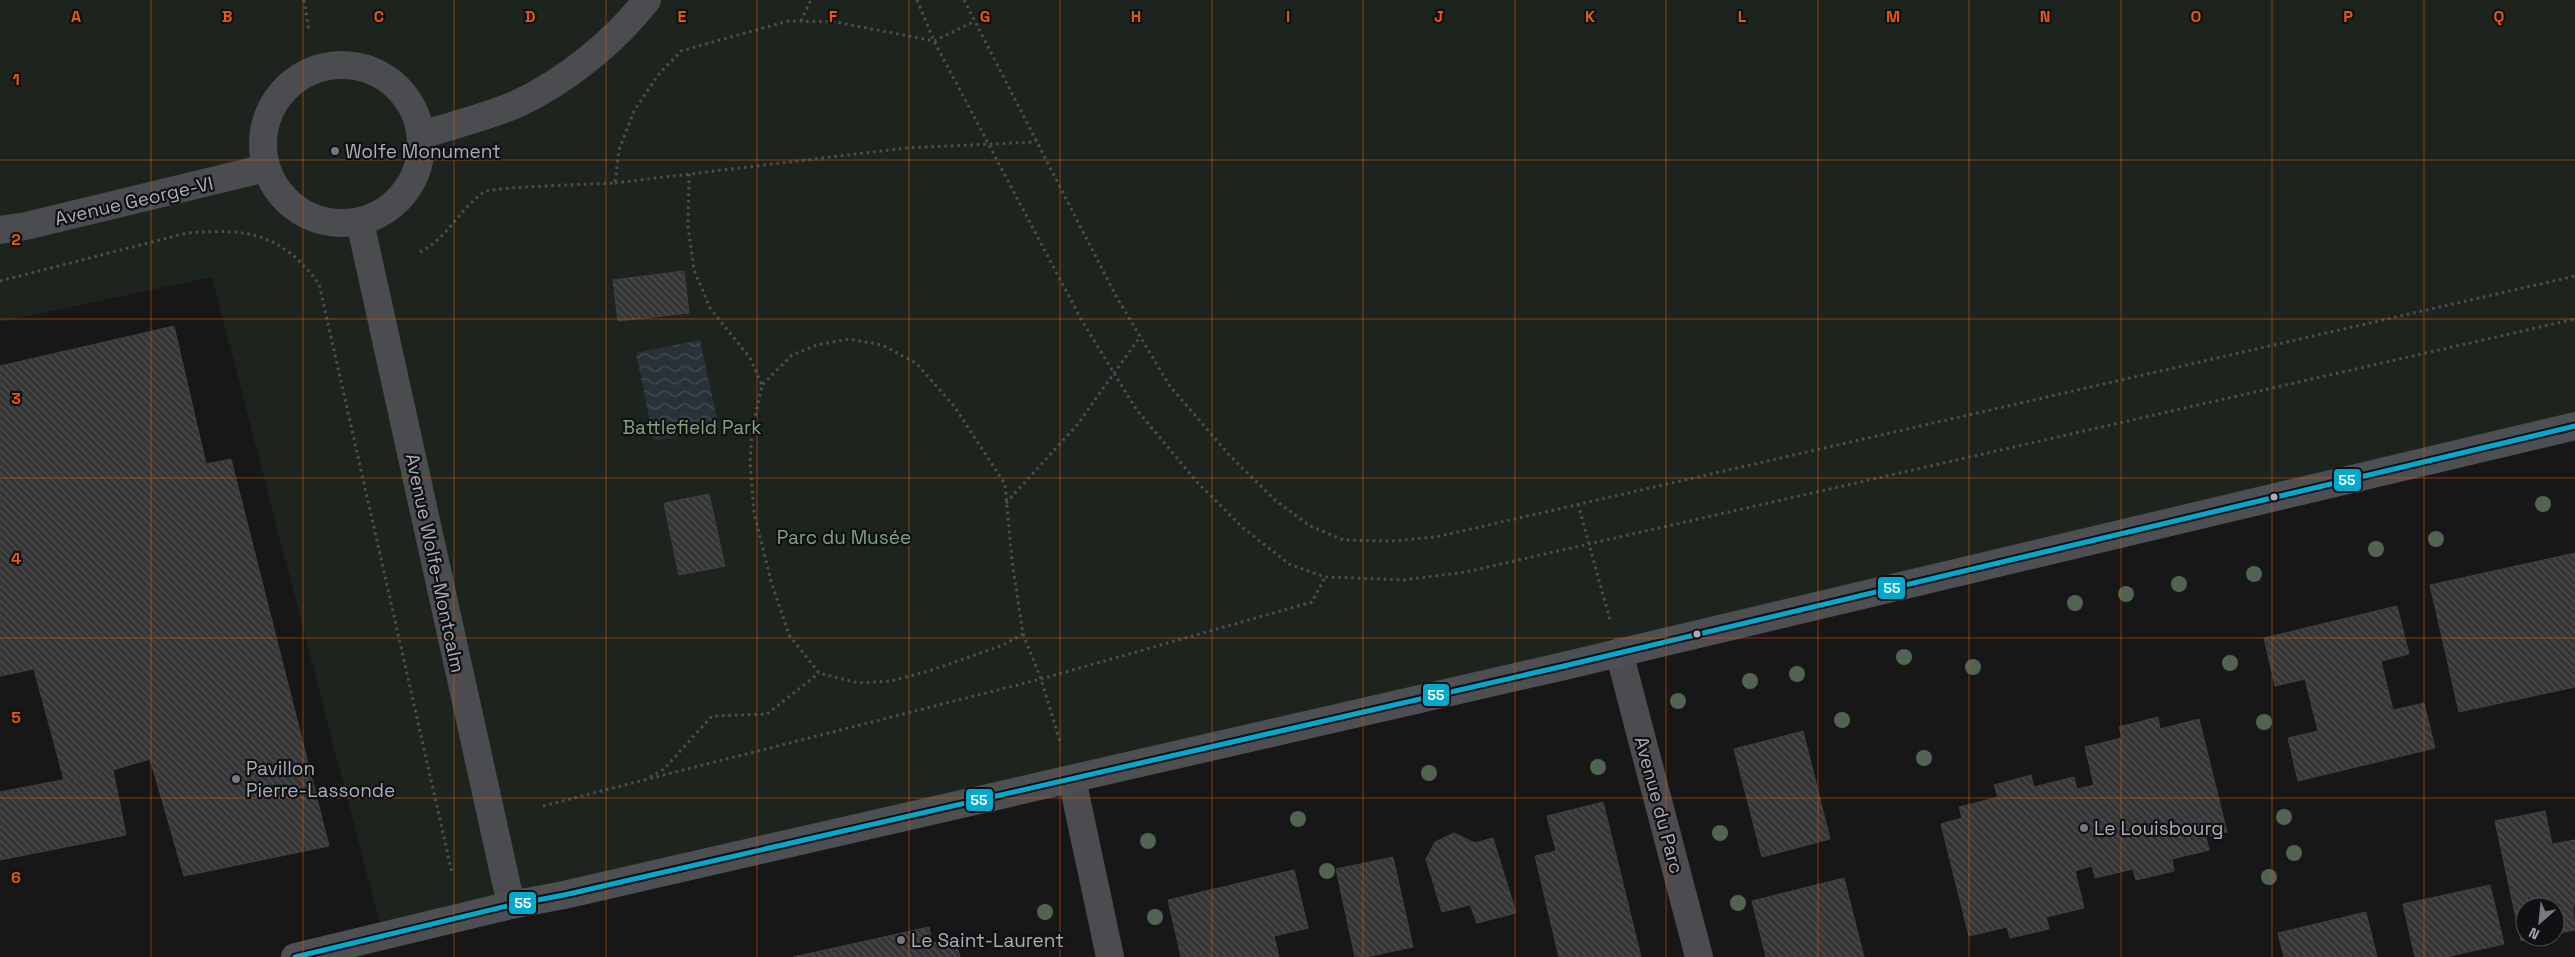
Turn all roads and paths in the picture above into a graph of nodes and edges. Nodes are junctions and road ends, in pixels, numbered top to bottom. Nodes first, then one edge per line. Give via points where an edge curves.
1 (304, 0) edge
2 (647, 0) edge
3 (811, 0) edge
4 (917, 0) edge
5 (964, 0) edge
6 (801, 21) junction
7 (973, 22) junction
8 (309, 31) dead end
9 (934, 41) junction
10 (422, 135) junction
11 (1036, 142) junction
12 (989, 144) junction
13 (266, 168) junction
14 (689, 174) junction
15 (615, 183) junction
16 (360, 222) junction
17 (0, 230) edge
18 (420, 252) dead end
19 (2575, 276) edge
20 (0, 281) edge
21 (2575, 319) edge
22 (1140, 337) junction
23 (1114, 371) junction
24 (762, 385) junction
25 (2575, 426) edge
26 (1006, 504) junction
27 (1578, 504) junction
28 (1589, 544) junction
29 (1324, 577) junction
30 (1024, 634) junction
31 (1619, 652) junction
32 (819, 673) junction
33 (1041, 679) junction
34 (1072, 779) junction
35 (644, 780) junction
36 (543, 806) dead end
37 (452, 873) dead end
38 (511, 905) junction
39 (326, 954) edge
40 (295, 957) edge
41 (1110, 957) edge
42 (1699, 957) edge

1 - 8 path
2 - 10 street via 624,28 570,72 517,104
3 - 6 path
4 - 9 path
5 - 7 path
6 - 9 path via 836,22
6 - 15 path via 788,21 681,51 658,75 634,111 619,150
7 - 9 path
7 - 11 path
9 - 12 path
10 - 13 street via 413,105 391,81 359,66 317,68 294,80 269,112 263,134
10 - 16 street via 417,174 394,205
11 - 12 path
11 - 22 path
12 - 14 path via 906,148
12 - 23 path via 1081,319
13 - 16 street via 280,195 303,214 331,223
13 - 17 street, Avenue George-VI
14 - 15 path
14 - 24 path via 688,226 694,270 710,308 750,358
15 - 18 path via 486,190 467,205 456,222 433,245
16 - 38 street, Avenue Wolfe-Montcalm
19 - 27 path
20 - 37 path via 187,234 217,231 248,233 278,244 296,256 314,276 319,284
21 - 28 path
22 - 23 path
22 - 27 path via 1169,385 1236,462 1275,500 1310,526 1344,540 1392,541 1436,537
23 - 26 path via 1077,425
23 - 29 path via 1136,409 1197,482 1242,527 1289,564
24 - 26 path via 792,354 817,345 849,340 882,345 916,363 954,406 1005,484
24 - 32 path via 752,431 750,462 754,513 771,581 790,635
25 - 31 main road
26 - 30 path
27 - 28 path
28 - 29 path via 1466,572 1403,580
28 - 31 path
29 - 33 path via 1312,602
30 - 32 path via 953,663 891,681 858,683
30 - 33 path
31 - 34 main road
31 - 42 street, Avenue du Parc
32 - 35 path via 767,714 712,716 664,769
33 - 34 path
33 - 35 path
34 - 38 main road
34 - 41 street
35 - 36 path
38 - 39 main road
39 - 40 main road

